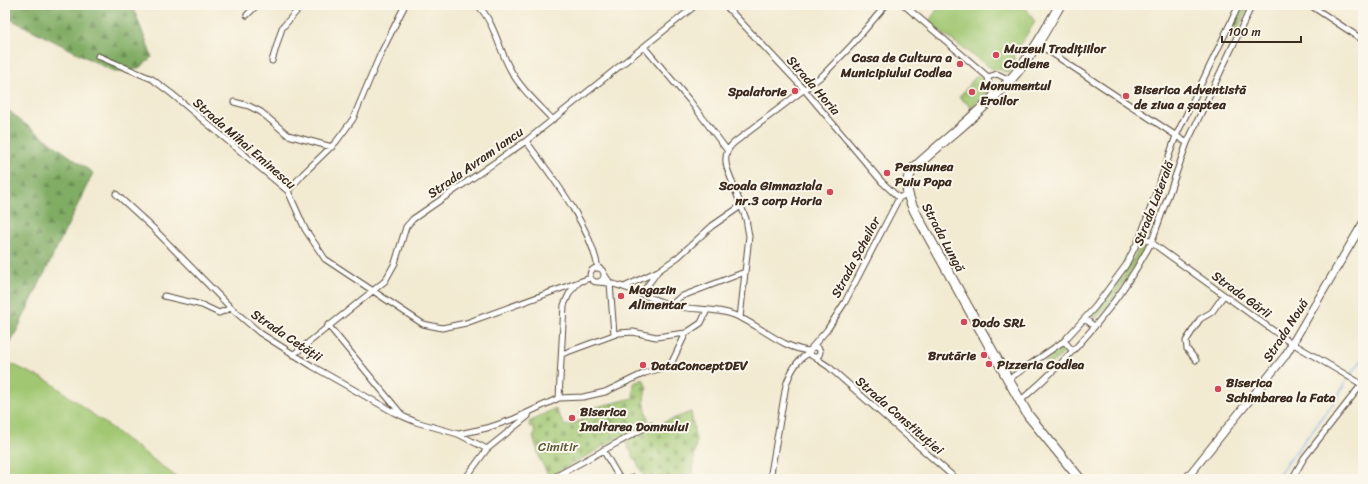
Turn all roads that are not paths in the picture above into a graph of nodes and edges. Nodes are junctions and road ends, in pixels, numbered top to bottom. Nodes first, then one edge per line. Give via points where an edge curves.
1 (257, 5) edge
2 (302, 5) edge
3 (397, 5) edge
4 (478, 5) edge
5 (696, 5) edge
6 (725, 5) edge
7 (886, 5) edge
8 (904, 5) edge
9 (1060, 5) edge
10 (1240, 5) edge
11 (1252, 5) edge
12 (1310, 5) edge
13 (404, 6) edge
14 (247, 15) dead end
15 (1363, 40) edge
16 (1038, 44) junction
17 (644, 47) junction
18 (98, 56) dead end
19 (272, 61) dead end
20 (988, 77) junction
21 (1010, 80) junction
22 (805, 90) junction
23 (995, 95) junction
24 (234, 102) dead end
25 (552, 119) junction
26 (1176, 136) junction
27 (526, 141) junction
28 (1187, 143) junction
29 (332, 147) junction
30 (727, 150) junction
31 (288, 191) junction
32 (908, 193) junction
33 (116, 194) dead end
34 (899, 198) junction
35 (741, 206) junction
36 (1363, 223) edge
37 (1141, 234) junction
38 (1152, 241) junction
39 (598, 268) junction
40 (658, 271) junction
41 (745, 272) junction
42 (604, 274) junction
43 (590, 278) junction
44 (579, 281) junction
45 (598, 282) junction
46 (610, 283) junction
47 (624, 287) junction
48 (373, 290) junction
49 (642, 293) junction
50 (1224, 295) junction
51 (164, 296) dead end
52 (671, 305) junction
53 (231, 308) junction
54 (707, 310) junction
55 (740, 318) junction
56 (1085, 318) junction
57 (328, 325) junction
58 (1094, 326) junction
59 (686, 333) junction
60 (614, 334) junction
61 (824, 334) junction
62 (1064, 341) junction
63 (1293, 344) junction
64 (1072, 350) junction
65 (820, 351) junction
66 (812, 352) junction
67 (562, 354) junction
68 (293, 355) junction
69 (1196, 360) dead end
70 (829, 367) junction
71 (1009, 379) junction
72 (1362, 385) edge
73 (560, 398) junction
74 (1020, 401) junction
75 (534, 411) junction
76 (404, 417) junction
77 (650, 425) dead end
78 (458, 434) junction
79 (487, 449) junction
80 (603, 450) junction
81 (464, 479) edge
82 (551, 479) edge
83 (620, 479) edge
84 (770, 479) edge
85 (956, 479) edge
86 (1080, 479) edge
87 (1186, 479) edge
88 (1292, 479) edge

1 - 14 street
2 - 19 street via 282,28
3 - 13 street
4 - 25 street via 496,32 506,62 515,78
5 - 17 street, Strada Avram Iancu
6 - 22 street, Strada Horia
7 - 22 street via 847,51
8 - 20 street
9 - 16 highway, Strada Lungă
10 - 26 street, Strada Laterală
11 - 28 street, Strada Laterală
12 - 15 street
13 - 29 street via 377,61 358,110
16 - 21 highway, Strada Lungă
16 - 26 street
17 - 25 street, Strada Avram Iancu
17 - 30 street
18 - 31 street, Strada Mihai Eminescu via 152,79
20 - 21 street via 997,74
20 - 23 street via 988,86
21 - 23 highway, Strada Lungă
22 - 30 street
22 - 34 street, Strada Horia via 882,182
23 - 32 highway, Strada Lungă via 914,168 908,179
24 - 29 street via 261,112 288,135
25 - 27 street, Strada Avram Iancu
26 - 28 street
26 - 37 street, Strada Laterală
27 - 39 street via 581,223 593,248
27 - 48 street, Strada Avram Iancu via 413,219 406,227 390,273 380,286
28 - 38 street, Strada Laterală
29 - 31 street
30 - 35 street via 726,165
31 - 48 street, Strada Mihai Eminescu via 305,229 325,259
32 - 34 street
32 - 71 highway, Strada Lungă via 932,243
33 - 53 street, Strada Cetății
34 - 61 street, Strada Șcheilor via 848,296
35 - 40 street via 712,226 678,257
35 - 41 street via 750,236
36 - 63 main road, Strada Nouă
37 - 38 street, Strada Gării
37 - 56 street, Strada Laterală via 1115,281
38 - 50 street, Strada Gării
38 - 58 street, Strada Laterală via 1128,282
39 - 42 street
39 - 43 street via 590,271
40 - 47 street
40 - 49 street
41 - 52 street via 680,297
41 - 55 street
42 - 45 street
42 - 46 street
43 - 44 street, Strada Mihai Eminescu
43 - 45 street
44 - 48 street, Strada Mihai Eminescu via 479,319 442,328 423,324
44 - 67 street via 564,305
45 - 46 street, Strada Constituției
46 - 47 street, Strada Constituției
46 - 60 street
47 - 49 street, Strada Constituției
48 - 57 street, Strada Avram Iancu
49 - 52 street, Strada Constituției
50 - 63 street, Strada Gării
50 - 69 street via 1212,312 1200,319 1186,341 1187,349
51 - 53 street via 202,305 219,313
52 - 54 street, Strada Constituției
53 - 68 street, Strada Cetății via 260,333
54 - 55 street, Strada Constituției via 727,312
54 - 59 street via 701,323
55 - 66 street, Strada Constituției via 791,346
56 - 58 street
56 - 62 street, Strada Laterală
57 - 68 street, Strada Avram Iancu
57 - 76 street
58 - 64 street, Strada Laterală
59 - 60 street via 656,337 632,332
59 - 73 street via 670,366 645,373 605,392 583,397
60 - 67 street
61 - 65 street, Strada Șcheilor
61 - 66 street, Strada Șcheilor
62 - 64 street
62 - 71 street, Strada Laterală
63 - 72 street, Strada Gării
63 - 87 main road, Strada Nouă
64 - 74 street, Strada Laterală via 1047,378
65 - 66 street via 817,347
65 - 66 street via 817,356
65 - 70 street, Strada Constituției
66 - 70 street, Strada Constituției
66 - 84 street, Strada Șcheilor via 800,359 786,385
67 - 73 street
68 - 76 street, Strada Cetății
70 - 85 street, Strada Constituției
71 - 74 highway, Strada Lungă
72 - 88 street via 1304,458
73 - 75 street
74 - 86 highway, Strada Lungă via 1036,426
75 - 78 street via 498,425
75 - 79 street
76 - 78 street, Strada Cetății
77 - 80 street
78 - 79 street, Strada Cetății
79 - 81 street
80 - 82 street
80 - 83 street

